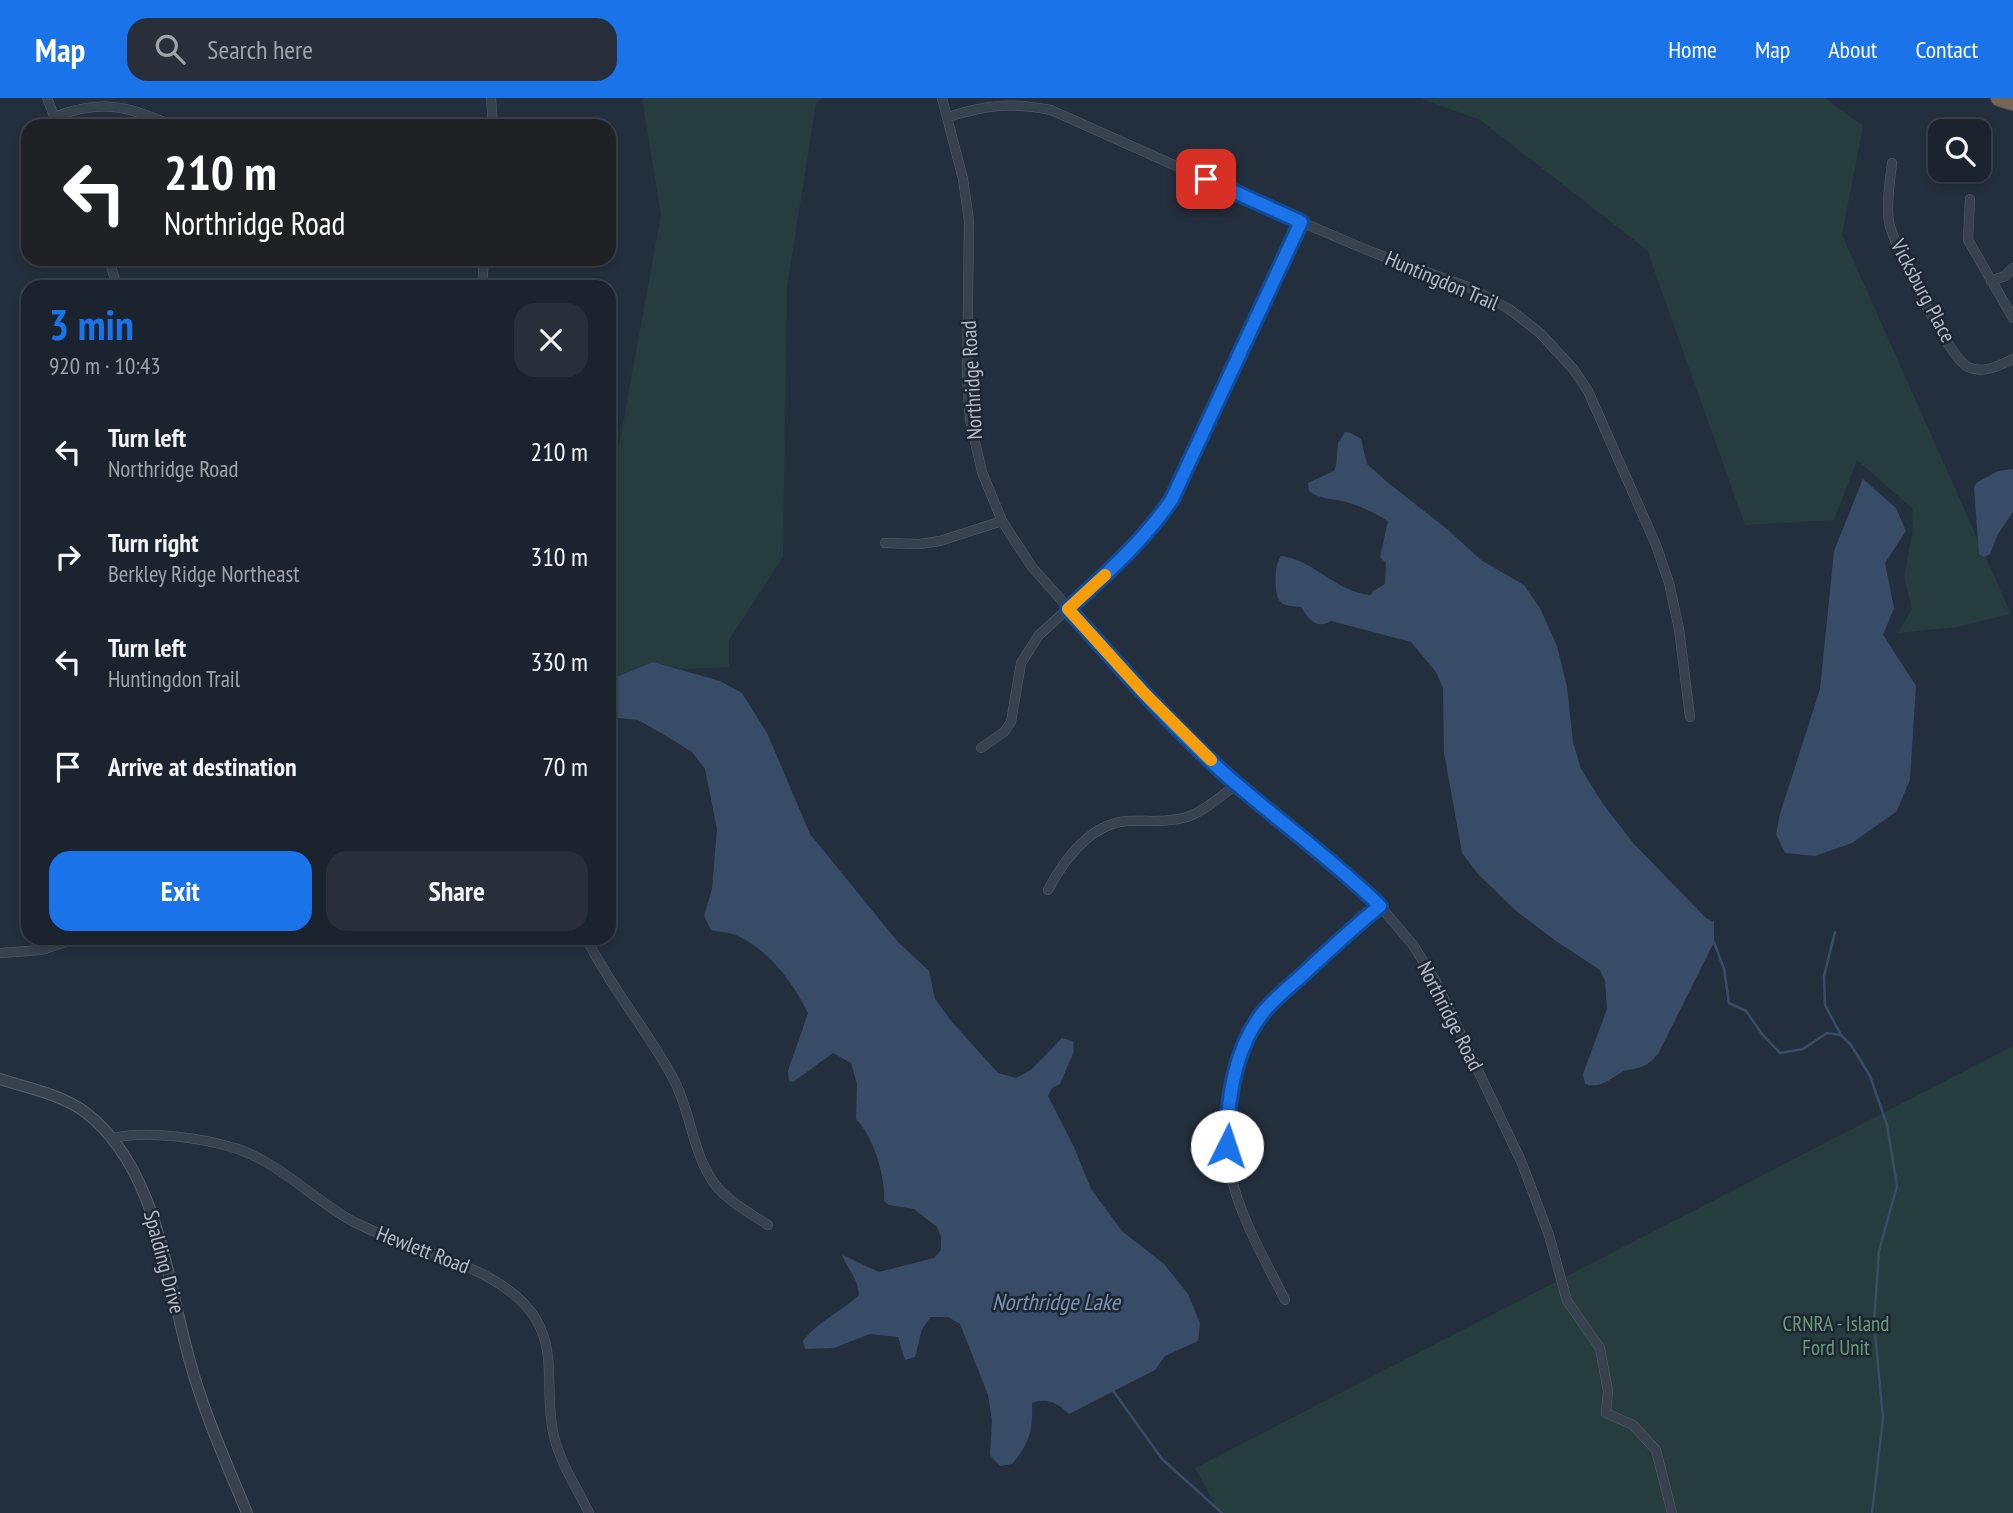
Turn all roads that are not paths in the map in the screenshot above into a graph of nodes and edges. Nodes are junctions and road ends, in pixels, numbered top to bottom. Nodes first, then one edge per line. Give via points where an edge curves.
1 (47, 98) edge
2 (491, 98) edge
3 (942, 98) edge
4 (1999, 98) edge
5 (2013, 102) edge
6 (948, 117) junction
7 (55, 119) edge
8 (59, 119) edge
9 (157, 119) edge
10 (492, 119) edge
11 (1892, 163) dead end
12 (1970, 200) dead end
13 (1301, 222) junction
14 (2013, 268) edge
15 (1992, 281) junction
16 (2013, 318) edge
17 (2013, 359) edge
18 (1002, 521) junction
19 (885, 543) dead end
20 (1068, 609) junction
21 (1690, 718) dead end
22 (981, 748) dead end
23 (1237, 784) junction
24 (1048, 890) dead end
25 (1380, 906) junction
26 (57, 945) edge
27 (590, 945) edge
28 (0, 953) edge
29 (0, 1079) edge
30 (113, 1138) junction
31 (768, 1225) dead end
32 (1285, 1300) dead end
33 (247, 1513) edge
34 (589, 1513) edge
35 (1672, 1513) edge

1 - 7 street
2 - 10 street
3 - 6 street, Northridge Road
4 - 5 highway
6 - 13 street, Huntingdon Trail via 1000,105 1051,110
6 - 18 street, Northridge Road via 968,221 970,420 982,472
8 - 9 street via 71,109 102,104
11 - 17 street, Vicksburg Place via 1888,206 1892,233 1945,338 1969,368 1992,369
12 - 15 street via 1968,240
13 - 20 street via 1172,499 1126,556
13 - 21 street, Huntingdon Trail via 1473,289 1540,333 1574,370 1601,415 1669,583
14 - 15 street
15 - 16 street
18 - 19 street via 940,541
18 - 20 street, Northridge Road via 1032,567
20 - 22 street via 1027,651 1010,722
20 - 23 street, Northridge Road via 1145,694
23 - 24 street via 1187,817 1125,821 1099,830 1069,856
23 - 25 street, Northridge Road
25 - 32 street via 1267,1008 1248,1035 1236,1065 1227,1125 1229,1168 1251,1230
25 - 35 street, Northridge Road via 1435,980 1519,1157 1549,1235 1567,1301 1600,1348 1608,1391 1606,1413 1633,1426 1656,1450
26 - 28 street
27 - 31 street via 675,1080 709,1174 729,1199
29 - 30 street, Spalding Drive via 67,1102
30 - 33 street, Spalding Drive via 154,1215 189,1359
30 - 34 street, Hewlett Road via 159,1136 241,1150 353,1222 507,1287 538,1322 546,1343 554,1436

